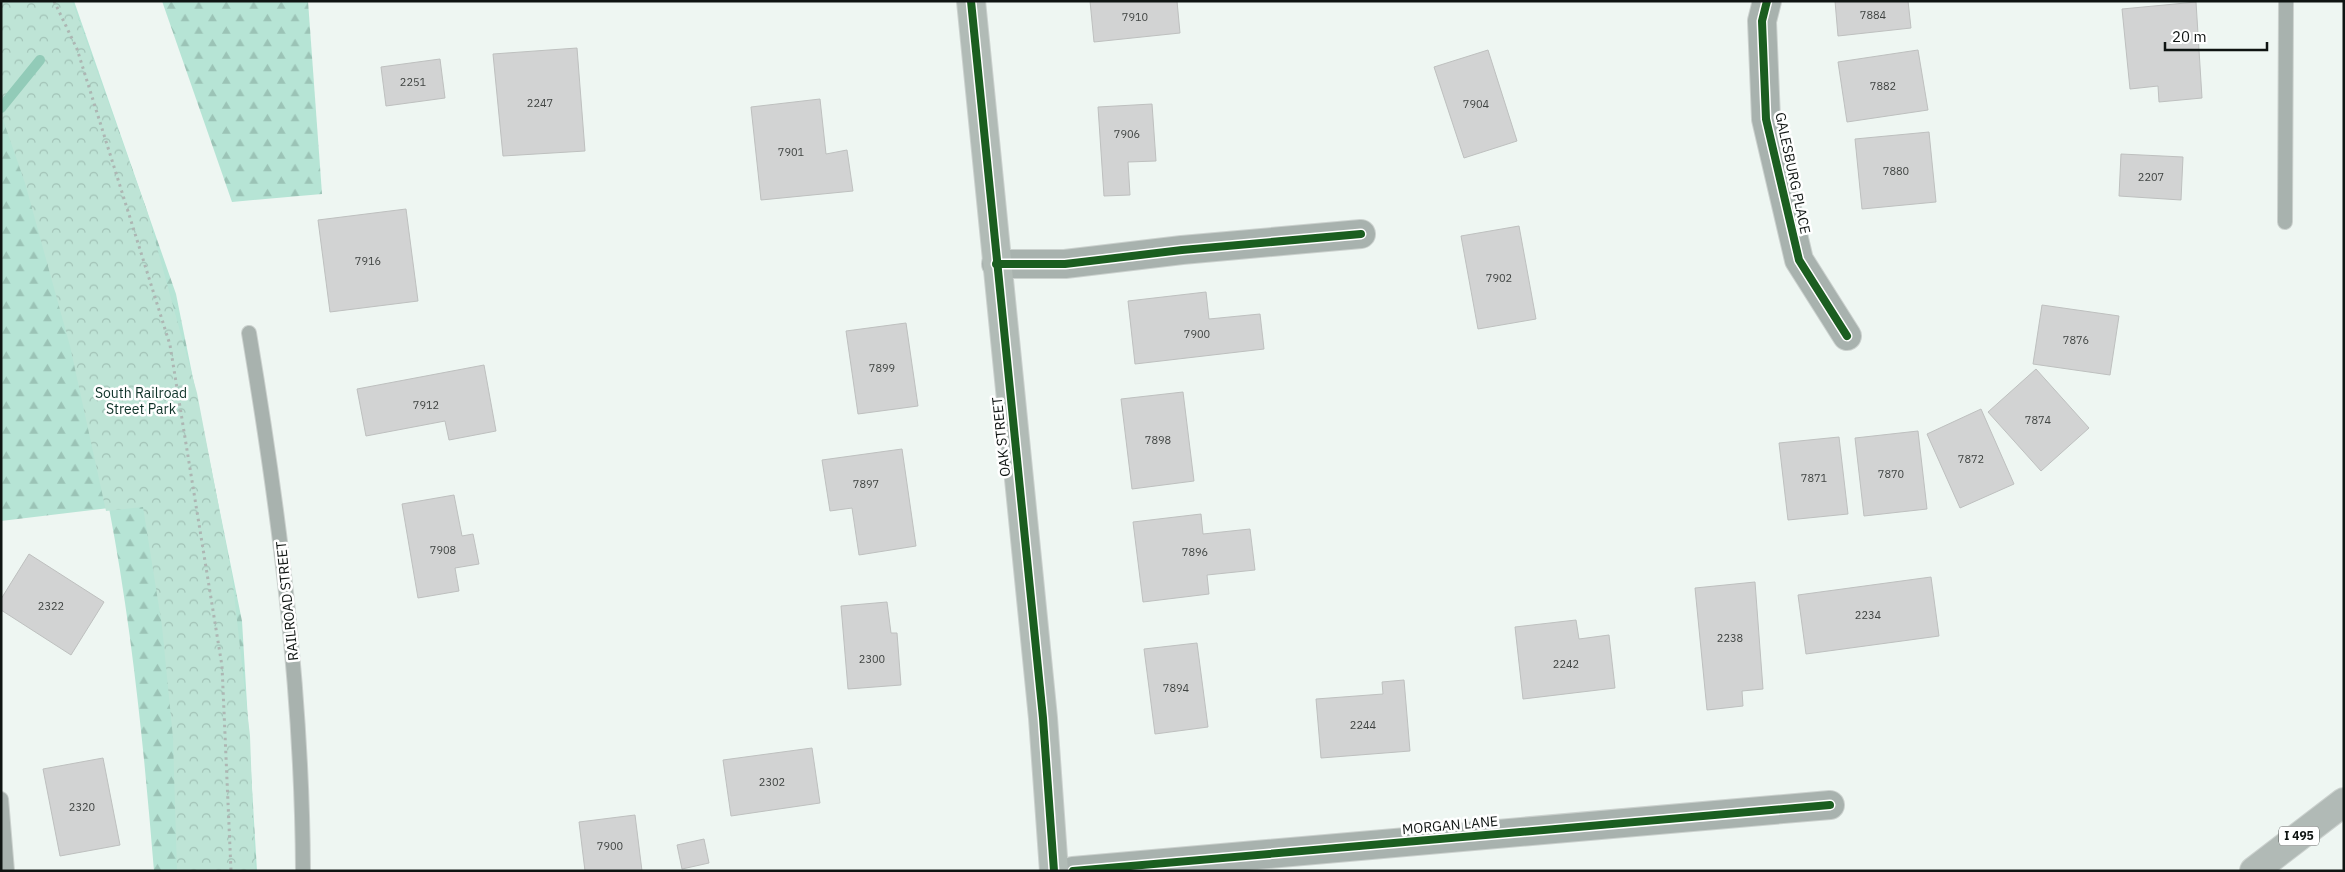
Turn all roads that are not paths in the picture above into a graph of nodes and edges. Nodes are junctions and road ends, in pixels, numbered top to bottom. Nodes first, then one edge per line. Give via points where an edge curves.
1 (970, 1) edge
2 (1768, 1) edge
3 (2286, 1) edge
4 (2286, 222) dead end
5 (1362, 234) dead end
6 (996, 264) junction
7 (249, 333) dead end
8 (1847, 336) dead end
9 (1, 799) edge
10 (2344, 802) edge
11 (1830, 805) dead end
12 (7, 871) edge
13 (303, 871) edge
14 (1054, 871) edge
15 (1073, 871) edge
16 (2254, 871) edge

1 - 6 street, OAK STREET
2 - 8 street, GALESBURG PLACE via 1762,20 1766,119 1799,260
3 - 4 lane
5 - 6 street via 1065,264
6 - 14 street, OAK STREET via 1043,718
7 - 13 lane, RAILROAD STREET via 285,568 303,821
9 - 12 lane
10 - 16 highway, I 495
11 - 15 street, MORGAN LANE

